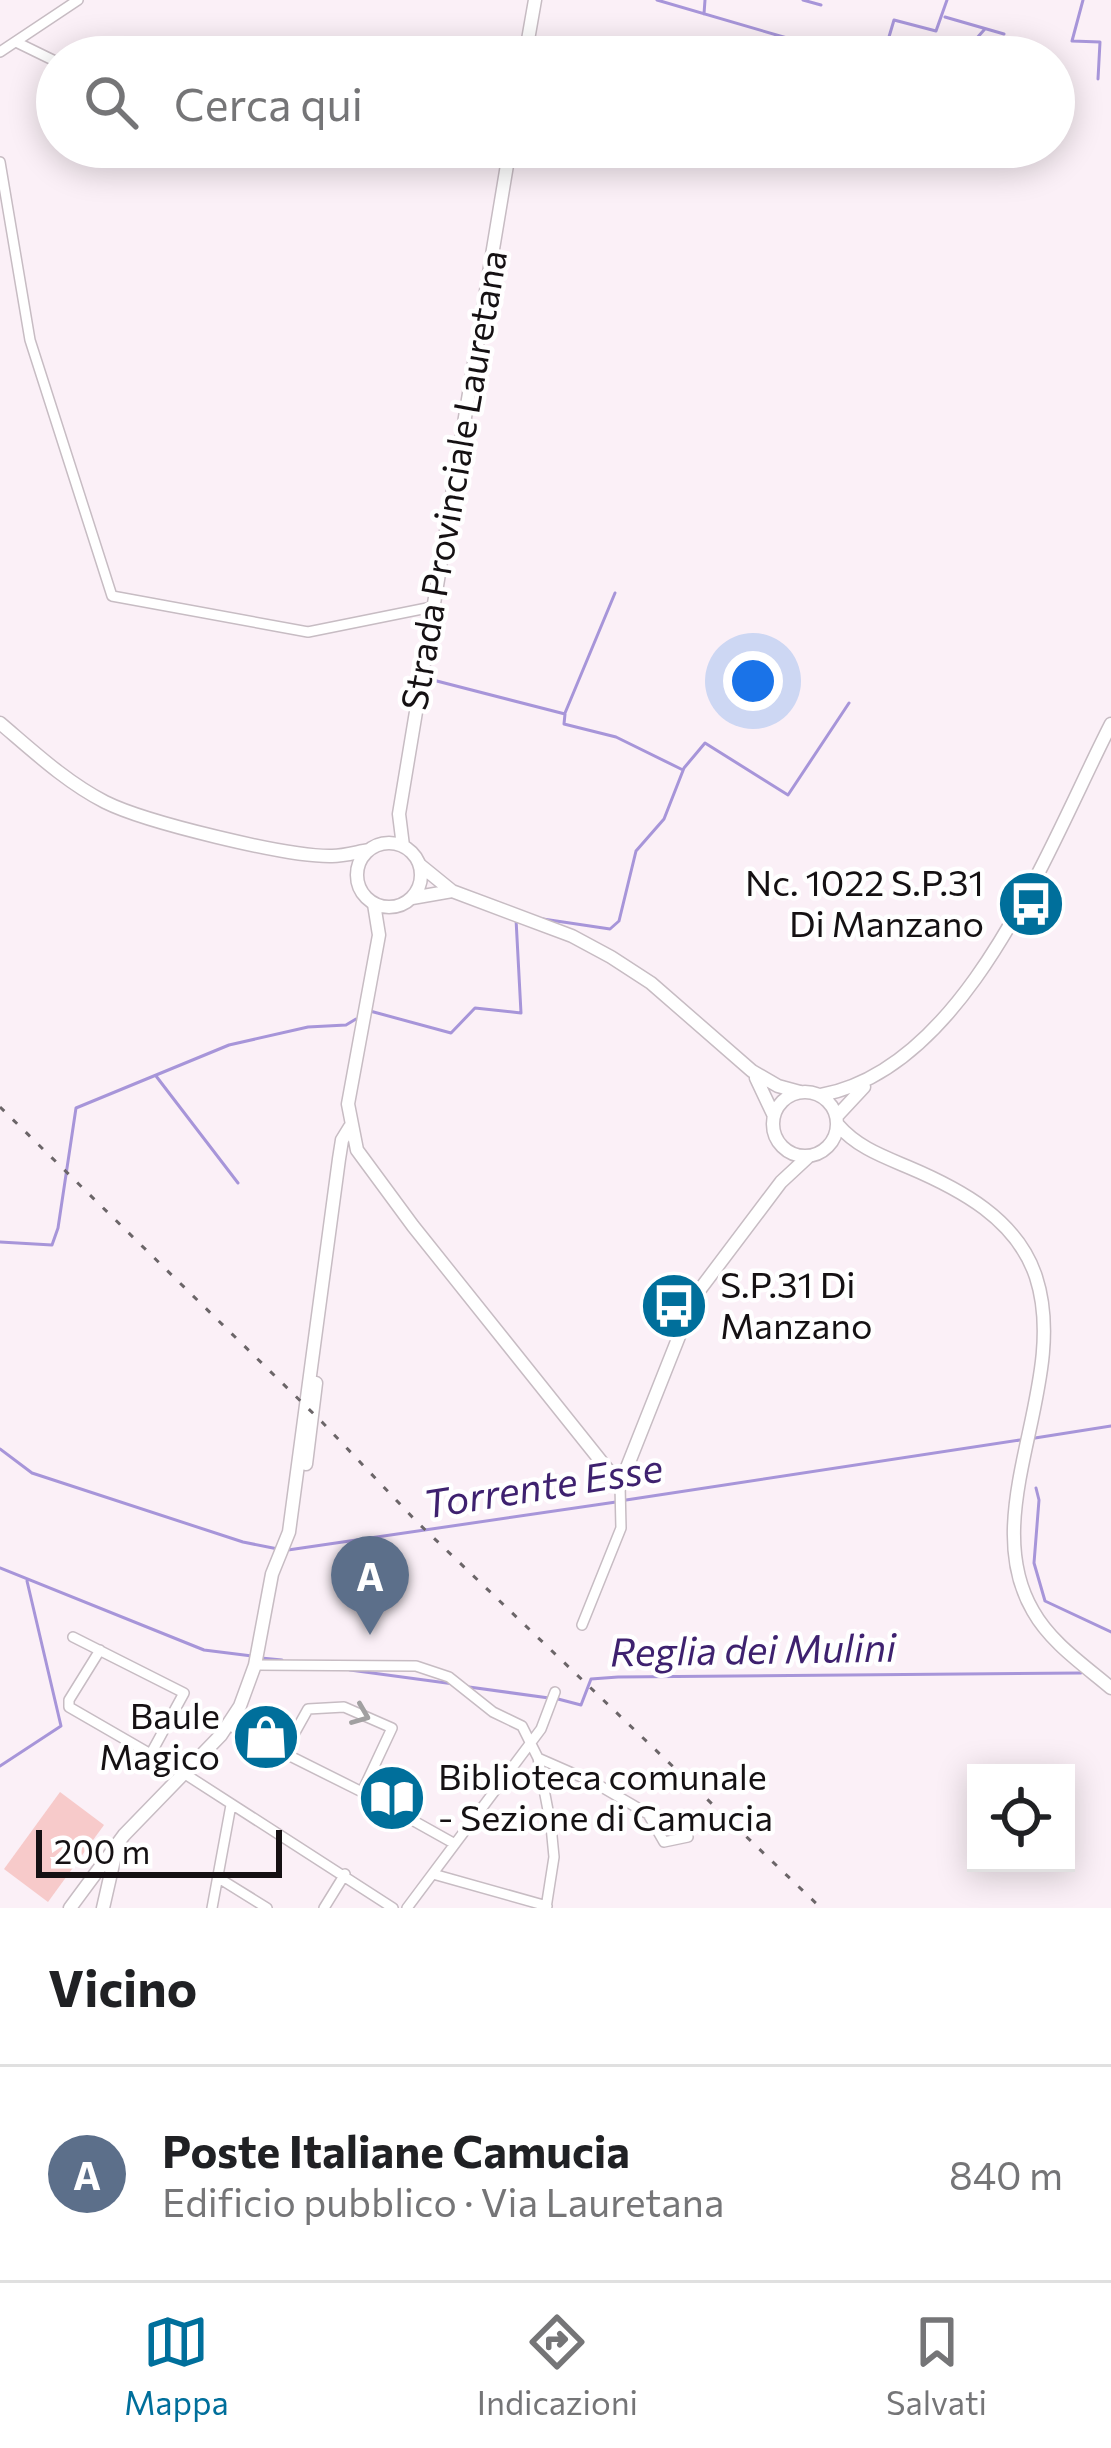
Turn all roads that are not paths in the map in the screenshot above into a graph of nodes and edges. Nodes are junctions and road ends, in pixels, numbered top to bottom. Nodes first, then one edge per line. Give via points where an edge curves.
1 (78, 0) edge
2 (535, 0) edge
3 (529, 36) edge
4 (16, 42) junction
5 (0, 52) edge
6 (36, 52) edge
7 (0, 162) edge
8 (506, 168) edge
9 (432, 607) junction
10 (0, 723) edge
11 (1111, 724) edge
12 (399, 814) junction
13 (404, 846) junction
14 (374, 847) junction
15 (330, 856) junction
16 (420, 865) junction
17 (357, 874) junction
18 (452, 891) junction
19 (405, 902) junction
20 (374, 904) junction
21 (379, 935) junction
22 (752, 1071) junction
23 (874, 1078) junction
24 (800, 1092) junction
25 (821, 1096) junction
26 (774, 1116) junction
27 (837, 1121) junction
28 (350, 1127) junction
29 (779, 1144) junction
30 (827, 1148) junction
31 (357, 1150) junction
32 (869, 1150) junction
33 (809, 1156) junction
34 (339, 1159) junction
35 (781, 1182) junction
36 (620, 1488) junction
37 (582, 1625) dead end
38 (73, 1637) dead end
39 (100, 1650) junction
40 (255, 1665) junction
41 (1111, 1688) edge
42 (555, 1692) dead end
43 (228, 1725) junction
44 (530, 1739) junction
45 (284, 1752) junction
46 (149, 1757) junction
47 (538, 1758) junction
48 (185, 1774) junction
49 (362, 1792) junction
50 (231, 1805) junction
51 (648, 1814) dead end
52 (124, 1835) junction
53 (454, 1844) junction
54 (345, 1874) junction
55 (433, 1874) junction
56 (217, 1877) junction
57 (87, 1883) junction
58 (103, 1904) edge
59 (70, 1906) edge
60 (547, 1907) edge
61 (212, 1908) edge
62 (267, 1908) edge
63 (324, 1908) edge
64 (393, 1908) edge
65 (407, 1908) edge

1 - 4 street
2 - 3 main road
4 - 5 street
4 - 6 street
7 - 9 street via 30,340 112,596 308,632
8 - 9 main road, Strada Provinciale Lauretana
9 - 12 main road, Strada Provinciale Lauretana
10 - 15 main road via 106,802
11 - 23 main road via 970,992 930,1036
12 - 13 main road, Strada Provinciale Lauretana
12 - 14 main road, Strada Provinciale Lauretana
13 - 14 main road
13 - 16 main road
14 - 15 main road
14 - 17 main road, Strada Provinciale Lauretana
15 - 17 main road
16 - 18 main road
16 - 19 main road via 421,883
17 - 20 main road
18 - 19 main road
18 - 22 main road via 610,957
19 - 20 main road
19 - 21 main road
20 - 21 main road
21 - 28 main road
22 - 24 main road
22 - 26 main road
23 - 25 main road
23 - 27 main road
24 - 25 main road
24 - 26 main road
25 - 27 main road
26 - 29 main road
27 - 30 main road
27 - 32 main road
28 - 31 main road
28 - 34 main road
29 - 33 main road
29 - 35 main road
30 - 32 main road
30 - 33 main road
31 - 34 main road
31 - 36 main road
32 - 41 main road via 995,1216 1036,1276 1040,1383 1014,1536 1024,1594 1046,1629
33 - 35 main road
34 - 40 main road via 316,1321 311,1437
35 - 36 main road via 695,1295
36 - 37 street via 623,1516
38 - 39 street
39 - 46 street via 69,1707
39 - 46 street via 184,1693
40 - 43 main road
40 - 44 street via 416,1666 449,1677
42 - 44 street
43 - 45 street
43 - 48 main road
44 - 47 street
44 - 53 street
45 - 49 street
45 -> 49 street via 308,1709 344,1707 392,1728
46 - 48 street
47 - 51 street
47 - 60 street via 554,1857
48 - 50 street
48 - 52 main road
49 - 53 street
50 - 54 street
50 - 56 street
52 - 57 main road
52 - 58 main road
53 - 55 street
54 - 63 street
54 - 64 street
55 - 60 street
55 - 65 street
56 - 61 street
56 - 62 street
57 - 58 main road
57 - 59 main road

